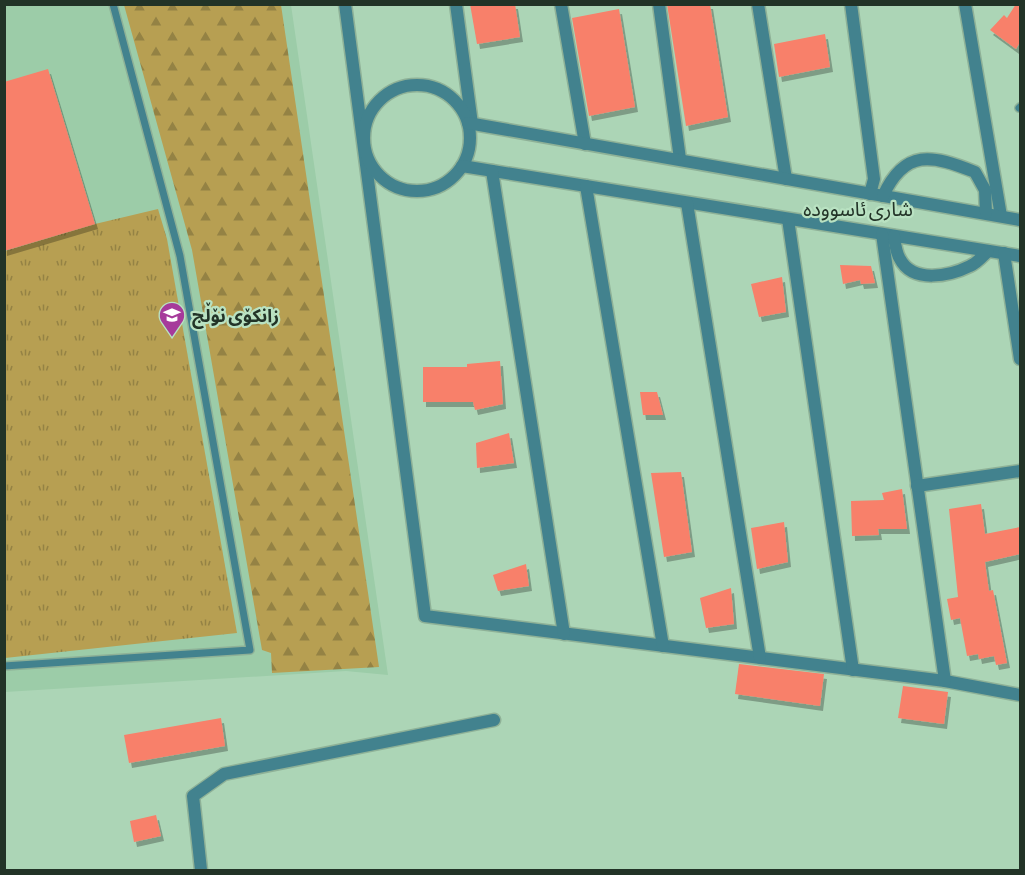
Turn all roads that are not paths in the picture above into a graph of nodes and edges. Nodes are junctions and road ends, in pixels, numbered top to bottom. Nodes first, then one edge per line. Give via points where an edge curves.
1 (113, 4) edge
2 (345, 4) edge
3 (456, 4) edge
4 (561, 4) edge
5 (659, 4) edge
6 (758, 4) edge
7 (850, 4) edge
8 (965, 4) edge
9 (470, 124) junction
10 (363, 139) junction
11 (585, 144) junction
12 (680, 159) junction
13 (462, 166) junction
14 (492, 171) junction
15 (786, 179) junction
16 (586, 186) junction
17 (870, 194) junction
18 (883, 196) junction
19 (687, 203) junction
20 (986, 213) junction
21 (1001, 216) junction
22 (788, 219) junction
23 (1020, 220) edge
24 (888, 235) junction
25 (988, 250) junction
26 (1004, 253) junction
27 (1020, 256) edge
28 (1020, 359) edge
29 (1020, 471) edge
30 (917, 486) junction
31 (564, 634) junction
32 (663, 646) junction
33 (760, 658) junction
34 (4, 666) edge
35 (853, 670) junction
36 (945, 681) junction
37 (1020, 695) edge
38 (494, 720) dead end
39 (201, 870) edge

1 - 34 lane via 177,245 250,650
2 - 10 street
3 - 9 street
4 - 11 street
5 - 12 street
6 - 15 street
7 - 17 street via 874,179
8 - 21 street
9 - 10 street via 449,96 434,88 401,87 374,107
9 - 11 street
9 - 13 street via 468,153
10 - 13 street via 374,170 402,189 436,187
10 - 31 street via 425,616
11 - 12 street
12 - 15 street
13 - 14 street
14 - 16 street
14 - 31 street
15 - 17 street
16 - 19 street
16 - 32 street
17 - 18 street
18 - 20 street
18 - 20 street via 892,176 908,163 933,158 975,172 985,190
19 - 22 street
19 - 33 street
20 - 21 street
21 - 23 street
22 - 24 street
22 - 35 street
24 - 25 street
24 - 25 street via 900,261 928,276 973,266
24 - 30 street
25 - 26 street
26 - 27 street
26 - 28 street
29 - 30 street
30 - 36 street
31 - 32 street
32 - 33 street
33 - 35 street
35 - 36 street
36 - 37 street
38 - 39 street via 224,774 193,796

